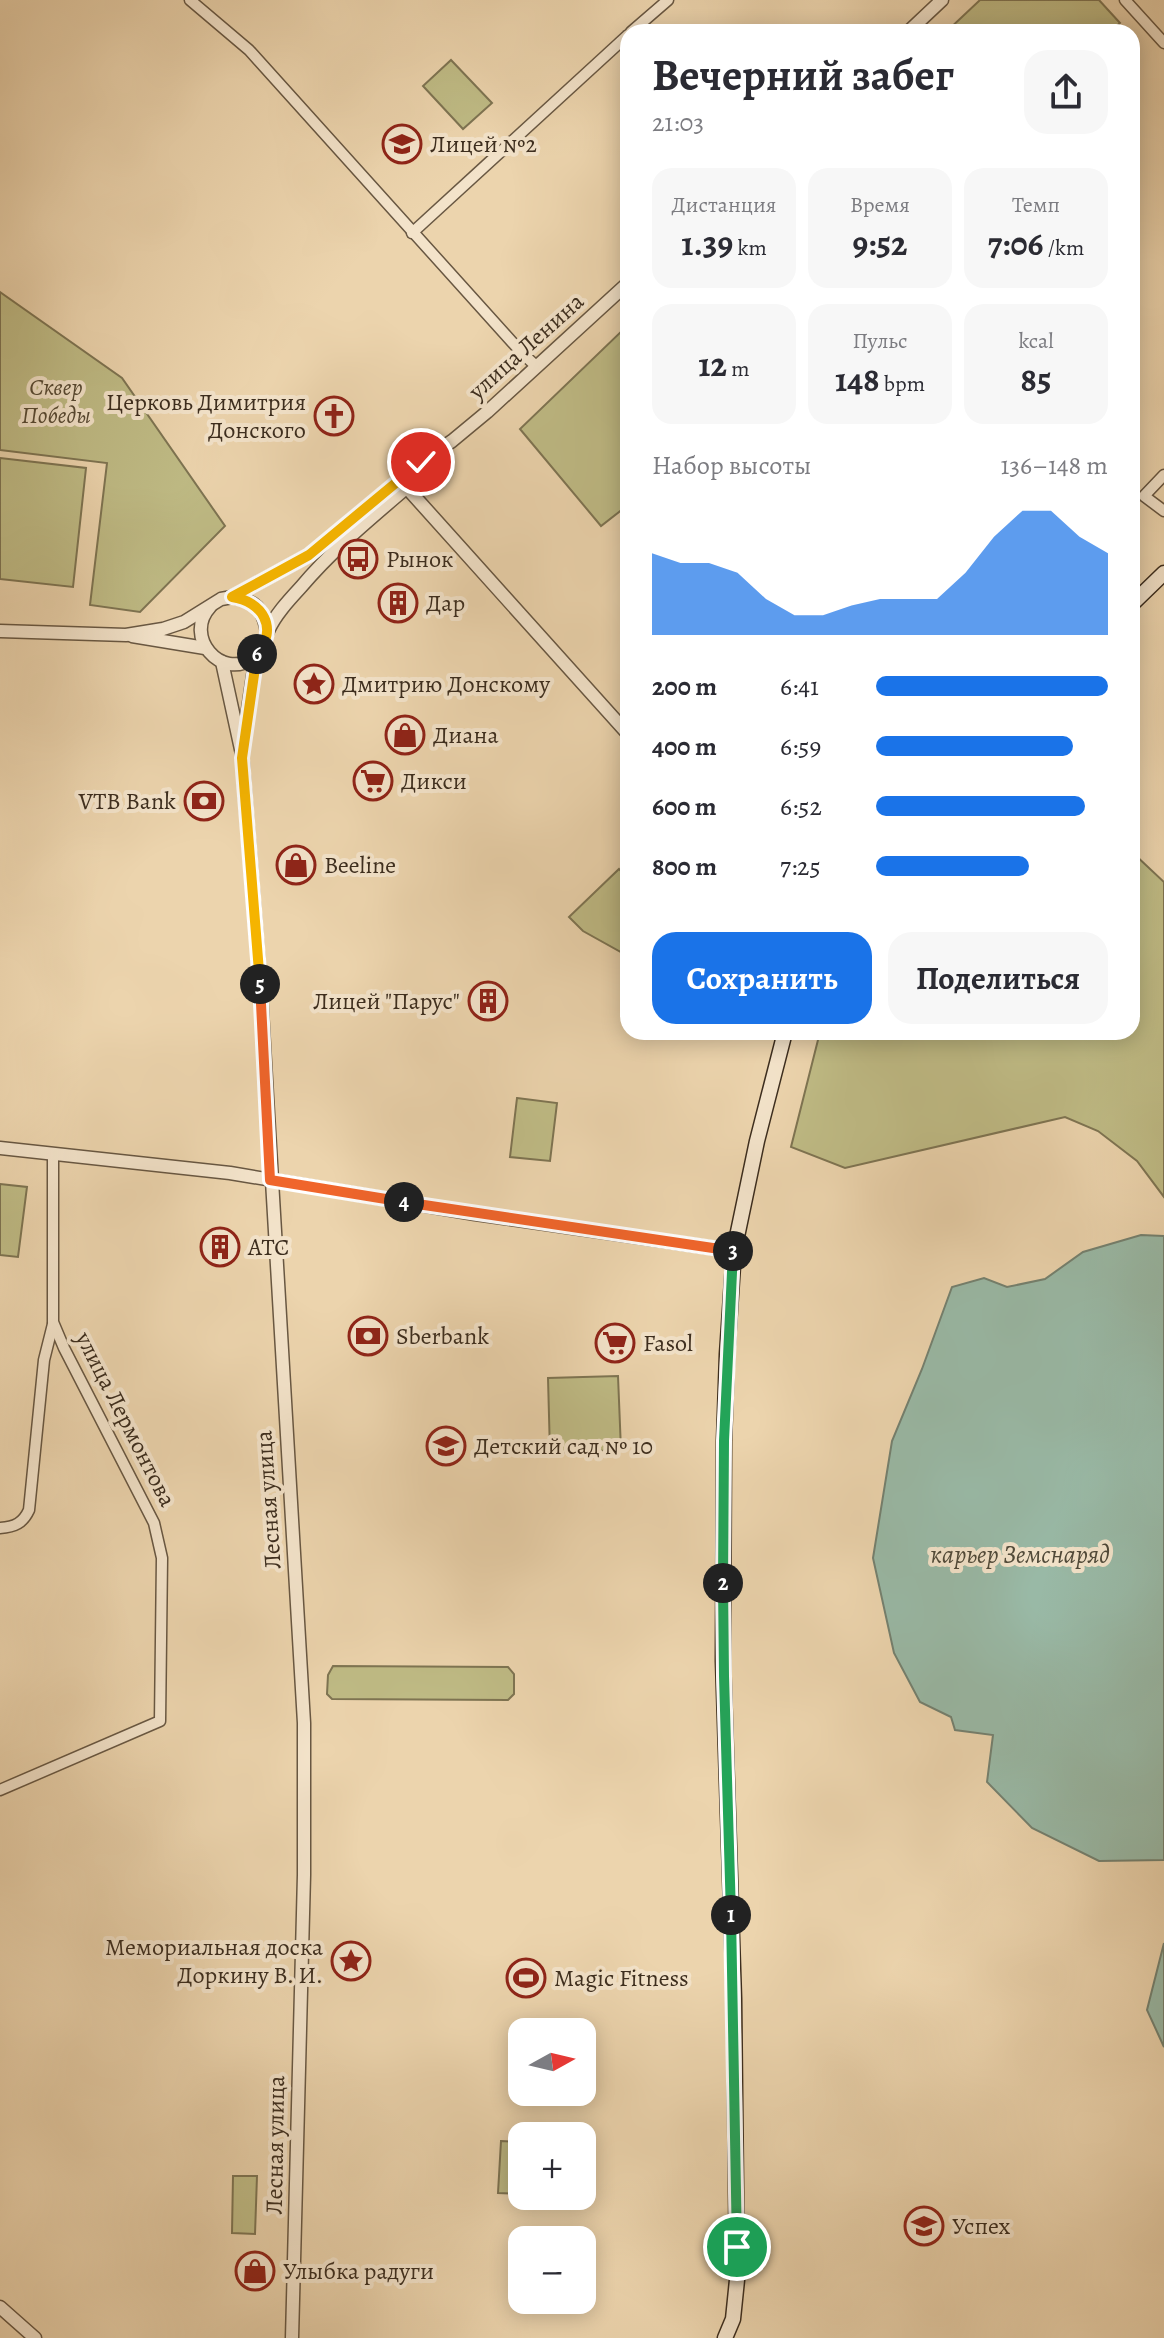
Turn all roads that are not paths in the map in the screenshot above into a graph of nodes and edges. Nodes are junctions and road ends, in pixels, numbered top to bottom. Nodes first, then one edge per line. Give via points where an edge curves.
1 (190, 0) edge
2 (668, 0) edge
3 (942, 0) edge
4 (1125, 0) edge
5 (641, 24) edge
6 (916, 24) edge
7 (620, 43) edge
8 (1164, 43) edge
9 (412, 233) junction
10 (620, 290) edge
11 (536, 366) junction
12 (452, 441) junction
13 (1164, 475) edge
14 (407, 488) junction
15 (1164, 511) edge
16 (1164, 573) edge
17 (1140, 596) edge
18 (232, 597) junction
19 (213, 604) junction
20 (0, 631) edge
21 (267, 632) junction
22 (126, 635) junction
23 (205, 648) junction
24 (256, 656) junction
25 (222, 662) junction
26 (620, 725) edge
27 (242, 754) junction
28 (783, 1040) edge
29 (0, 1148) edge
30 (53, 1154) junction
31 (270, 1180) junction
32 (734, 1251) junction
33 (53, 1322) junction
34 (0, 1528) edge
35 (0, 1790) edge
36 (0, 2307) edge
37 (732, 2335) edge
38 (35, 2338) edge
39 (292, 2338) edge

1 - 9 street via 249,50
2 - 5 street
3 - 6 street
4 - 8 street
7 - 9 street
9 - 11 street
10 - 11 street, улица Ленина
11 - 12 street, улица Ленина
12 - 14 street, улица Ленина
12 - 18 street, улица Ленина via 309,555
13 - 15 street via 1144,496
14 - 21 street, улица Ленина via 319,566
14 - 26 street
16 - 17 main road
18 - 19 street, улица Ленина
18 - 21 street via 259,608
19 - 22 street, улица Ленина via 184,622
19 - 23 street via 200,627
20 - 22 street, улица Ленина
21 - 24 street, улица Ленина
22 - 23 street, улица Ленина
23 - 25 street
24 - 25 street
24 - 27 street, улица Ленина
25 - 27 street, Лесная улица
27 - 31 street, Лесная улица
28 - 32 main road
29 - 30 street
30 - 31 street
30 - 33 street, улица Лермонтова
31 - 32 street
31 - 39 street, Лесная улица via 304,1723
32 - 37 main road via 723,1551 734,1999 737,2269
33 - 34 street via 44,1360 29,1510 24,1521
33 - 35 street, улица Лермонтова via 154,1523 162,1558 160,1721
36 - 38 street

